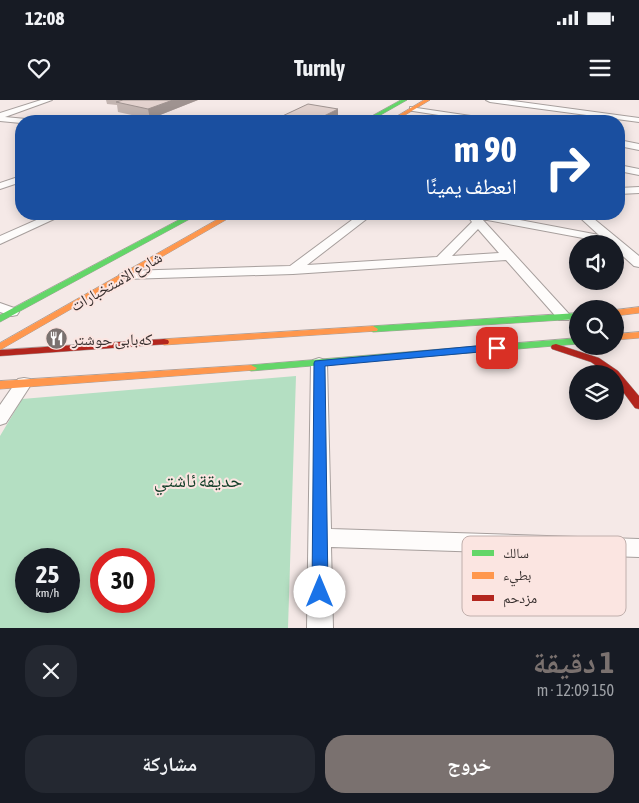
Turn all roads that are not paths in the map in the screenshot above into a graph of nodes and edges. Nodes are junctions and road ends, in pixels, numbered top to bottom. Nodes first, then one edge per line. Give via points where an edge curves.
1 (48, 100) edge
2 (428, 100) edge
3 (490, 100) edge
4 (514, 102) edge
5 (409, 104) edge
6 (585, 109) junction
7 (381, 115) edge
8 (397, 115) edge
9 (463, 115) edge
10 (580, 115) edge
11 (614, 115) edge
12 (625, 117) edge
13 (0, 118) edge
14 (15, 120) edge
15 (639, 120) edge
16 (625, 144) edge
17 (639, 147) edge
18 (625, 169) edge
19 (639, 172) edge
20 (15, 181) edge
21 (0, 186) edge
22 (639, 190) edge
23 (625, 191) edge
24 (45, 220) edge
25 (183, 220) edge
26 (222, 220) edge
27 (359, 220) edge
28 (471, 220) edge
29 (478, 220) edge
30 (497, 220) edge
31 (589, 220) edge
32 (583, 235) edge
33 (606, 235) edge
34 (0, 240) edge
35 (624, 251) edge
36 (509, 256) junction
37 (442, 260) junction
38 (639, 264) edge
39 (293, 270) junction
40 (126, 275) junction
41 (639, 310) edge
42 (4, 312) edge
43 (624, 312) edge
44 (569, 315) edge
45 (569, 317) edge
46 (639, 335) edge
47 (624, 336) edge
48 (569, 342) edge
49 (537, 344) junction
50 (0, 347) edge
51 (0, 354) edge
52 (320, 363) junction
53 (24, 384) junction
54 (0, 385) edge
55 (635, 391) edge
56 (639, 405) edge
57 (0, 419) edge
58 (320, 538) junction
59 (462, 542) edge
60 (626, 548) edge
61 (639, 548) edge
62 (320, 628) edge

1 - 13 street
2 - 5 main road
3 - 4 street
4 - 6 street
5 - 7 main road
5 - 8 main road
5 - 9 street
6 - 10 street
6 - 11 street
12 - 15 street
13 - 14 street
16 - 17 street
18 - 19 street
20 - 21 street
22 - 23 street
24 - 34 street
25 - 42 main road, شارع الاستخبارات
26 - 40 main road, شارع الاستخبارات
27 - 39 street
28 - 37 street
29 - 36 street
30 - 32 street
31 - 33 street
35 - 38 street
36 - 37 street
36 - 44 street
37 - 39 street
39 - 40 street
40 - 50 main road, شارع الاستخبارات
41 - 43 main road
45 - 51 main road
46 - 47 main road
48 - 49 main road
49 - 52 main road
49 - 55 main road via 602,362
52 - 53 main road
52 - 58 street
53 - 54 main road
53 - 57 street
55 - 56 main road
58 - 59 street
58 - 62 street
60 - 61 street

